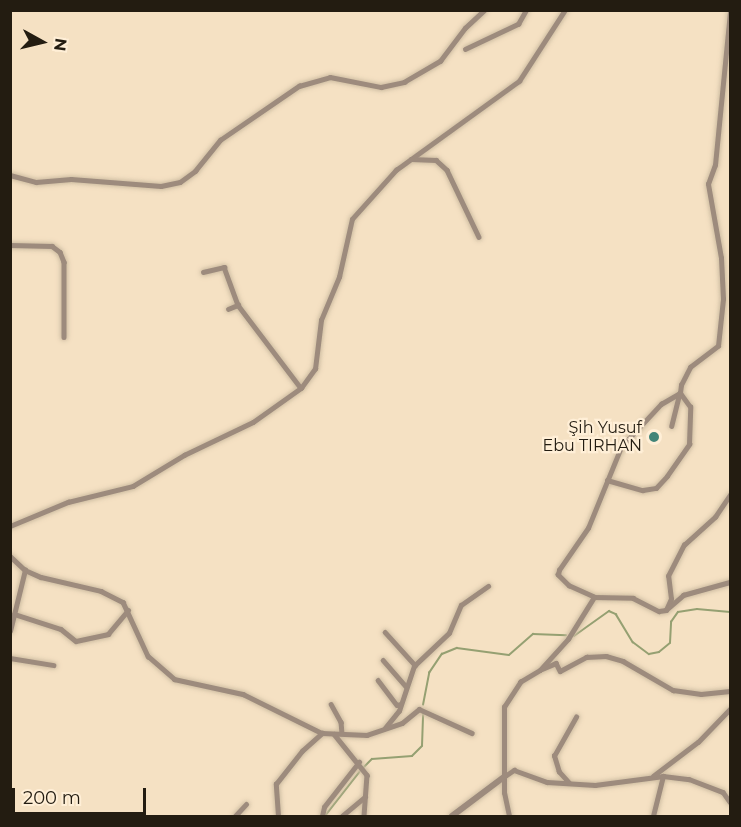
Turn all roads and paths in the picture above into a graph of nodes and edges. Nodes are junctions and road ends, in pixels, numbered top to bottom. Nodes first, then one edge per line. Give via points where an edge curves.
1 (484, 10) edge
2 (526, 10) edge
3 (565, 10) edge
4 (730, 10) edge
5 (465, 50) dead end
6 (411, 159) junction
7 (10, 175) edge
8 (479, 237) dead end
9 (10, 245) edge
10 (203, 272) dead end
11 (238, 305) junction
12 (228, 309) dead end
13 (64, 337) dead end
14 (301, 388) junction
15 (680, 393) junction
16 (672, 426) dead end
17 (607, 480) junction
18 (730, 495) edge
19 (10, 526) edge
20 (10, 556) edge
21 (25, 570) junction
22 (730, 582) edge
23 (488, 586) dead end
24 (594, 597) junction
25 (128, 610) junction
26 (666, 610) junction
27 (14, 614) junction
28 (10, 631) edge
29 (385, 632) dead end
30 (10, 658) edge
31 (383, 660) dead end
32 (415, 665) junction
33 (53, 666) dead end
34 (540, 670) junction
35 (378, 680) dead end
36 (406, 686) junction
37 (730, 691) edge
38 (331, 704) dead end
39 (401, 704) junction
40 (730, 709) edge
41 (576, 717) dead end
42 (385, 728) junction
43 (322, 733) junction
44 (342, 733) junction
45 (472, 733) dead end
46 (334, 734) junction
47 (360, 764) junction
48 (505, 776) junction
49 (663, 776) junction
50 (651, 778) junction
51 (569, 783) junction
52 (729, 793) edge
53 (365, 796) junction
54 (730, 802) edge
55 (246, 804) dead end
56 (235, 816) edge
57 (278, 816) edge
58 (322, 816) edge
59 (342, 816) edge
60 (364, 816) edge
61 (452, 816) edge
62 (509, 816) edge
63 (654, 816) edge

1 - 7 street via 440,61 404,82 381,87 330,77 299,86 220,140 195,171 180,182 161,186 71,179 36,182
2 - 5 street via 518,24
3 - 6 street via 519,81
4 - 15 street via 715,165 708,183 721,258 723,299 718,346 690,367
6 - 8 street via 436,160 443,165 459,189
6 - 14 street via 352,219 339,277 321,320 315,369
9 - 13 street via 52,246 60,252 64,262
10 - 11 street via 224,267
11 - 12 street
11 - 14 street
14 - 19 street via 253,422 184,455 133,486 68,502
15 - 16 street
15 - 17 street via 661,404 621,447
15 - 17 street via 690,407 689,444 667,476 656,488 643,490
17 - 24 street via 588,528 558,575 569,586
18 - 26 street via 715,517 684,545 668,576 671,600
20 - 21 street
21 - 25 street via 114,596
21 - 27 street
22 - 26 street via 683,595
23 - 32 street via 461,605 449,633
24 - 26 street via 633,598 659,611
24 - 34 street via 568,639
25 - 27 street via 108,634 76,641 61,629
25 - 43 street via 148,656 174,678 243,694
27 - 28 street
29 - 32 street
30 - 33 street
31 - 36 street
32 - 36 street
34 - 37 street via 556,663 560,671 586,657 606,657 623,660 673,690 700,694
34 - 48 street via 520,682 504,707
35 - 39 street via 397,705
36 - 39 street
38 - 44 street
39 - 42 street
40 - 50 street via 698,742
41 - 51 street via 554,756 559,772
42 - 44 street via 367,735
42 - 45 street via 402,723 419,709
43 - 46 street
43 - 57 street via 276,784
44 - 46 street
46 - 47 street
47 - 53 street via 367,775
47 - 58 street via 324,807
48 - 51 street via 514,770 547,782
48 - 61 street
48 - 62 street
49 - 50 street
49 - 52 street via 689,778
49 - 63 street
50 - 51 street via 595,785
52 - 54 street
53 - 59 street
53 - 60 street
55 - 56 street

